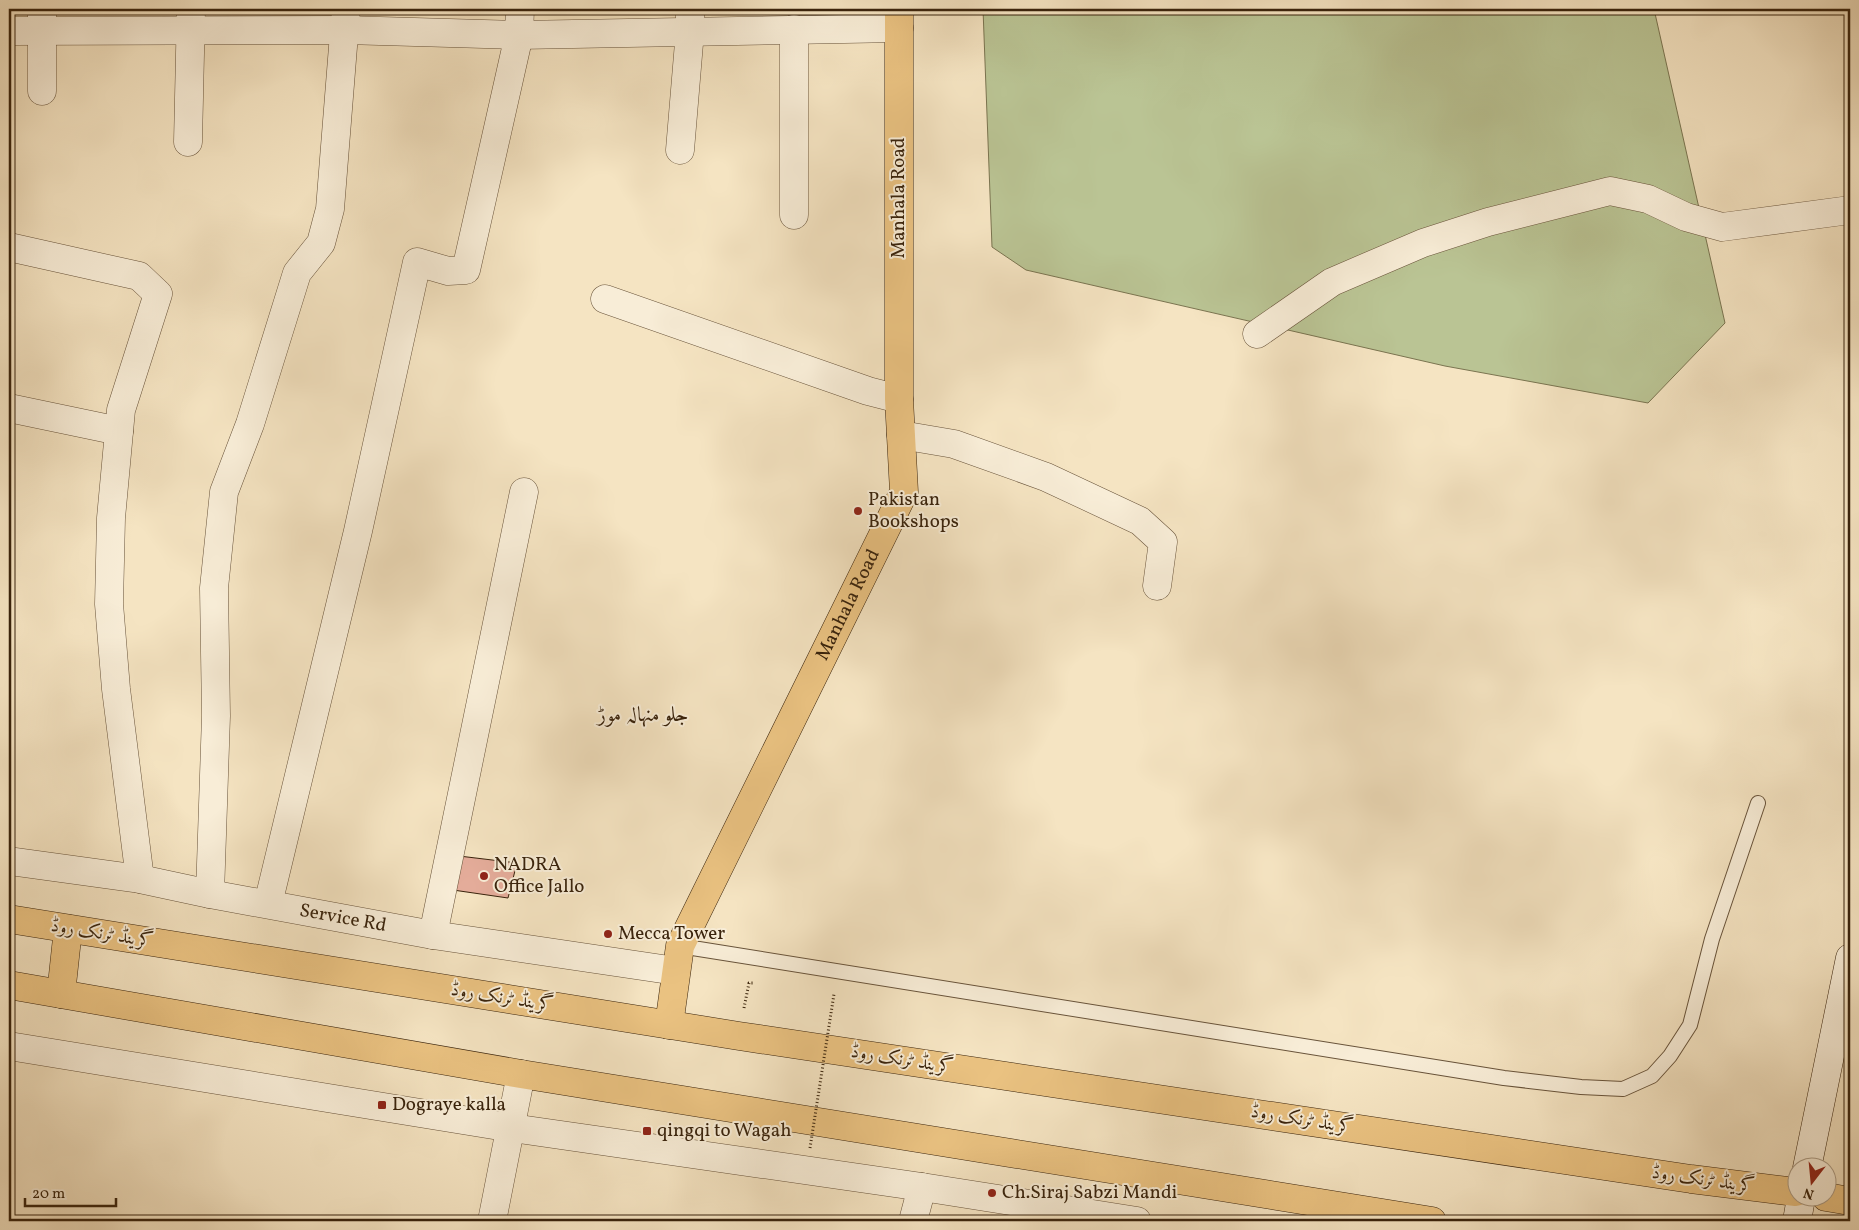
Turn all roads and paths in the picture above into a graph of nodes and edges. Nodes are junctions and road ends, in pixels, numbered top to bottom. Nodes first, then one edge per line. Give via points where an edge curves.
1 (899, 18) edge
2 (190, 19) edge
3 (42, 20) edge
4 (346, 20) edge
5 (690, 20) edge
6 (519, 22) edge
7 (794, 29) junction
8 (9, 31) edge
9 (42, 91) dead end
10 (188, 142) dead end
11 (680, 150) dead end
12 (1850, 210) edge
13 (794, 215) dead end
14 (9, 247) edge
15 (605, 299) dead end
16 (1257, 334) dead end
17 (899, 399) junction
18 (9, 408) edge
19 (119, 431) junction
20 (901, 435) junction
21 (524, 492) dead end
22 (1157, 586) dead end
23 (1758, 803) dead end
24 (9, 861) edge
25 (140, 879) junction
26 (210, 894) junction
27 (268, 904) junction
28 (9, 918) edge
29 (68, 929) junction
30 (433, 935) junction
31 (678, 958) junction
32 (1850, 958) edge
33 (757, 983) dead end
34 (9, 985) edge
35 (61, 994) junction
36 (834, 994) dead end
37 (669, 1025) junction
38 (739, 1036) junction
39 (9, 1046) edge
40 (522, 1074) junction
41 (512, 1128) junction
42 (810, 1148) dead end
43 (1809, 1158) edge
44 (922, 1187) junction
45 (1786, 1191) edge
46 (1799, 1208) edge
47 (492, 1221) edge
48 (913, 1221) edge
49 (1137, 1221) edge
50 (1432, 1221) edge
51 (1797, 1221) edge

1 - 7 street
1 - 17 main road, Manhala Road
2 - 3 street
2 - 4 street
2 - 10 street
3 - 8 street
3 - 9 street
4 - 6 street
4 - 26 street via 330,209 321,243 297,273 250,424 224,492 214,588 216,716
5 - 6 street
5 - 7 street
5 - 11 street
6 - 27 street via 466,270 448,271 416,262 358,532
7 - 13 street
12 - 16 street via 1722,227 1686,217 1648,199 1610,191 1488,222 1423,243 1332,282
14 - 19 street via 140,276 158,294 121,410
15 - 17 street
17 - 20 main road, Manhala Road
18 - 19 street
19 - 25 street via 111,518 109,604 116,689
20 - 22 street via 954,444 1046,477 1140,521 1163,542
20 - 31 main road, Manhala Road via 904,492
21 - 30 street
23 - 31 lane via 1712,939 1690,1025 1652,1076 1623,1089 1504,1078
24 - 25 street, Service Rd
25 - 26 street, Service Rd
26 - 27 street, Service Rd
27 - 30 street, Service Rd
28 - 29 main road, گرینڈ ٹرنک روڈ
29 - 35 main road
29 - 37 main road, گرینڈ ٹرنک روڈ
30 - 31 street, Service Rd
31 - 37 main road, Manhala Road
32 - 43 street
33 - 38 path via 749,983
34 - 35 main road
35 - 40 main road
36 - 42 path, bridge
37 - 38 main road, گرینڈ ٹرنک روڈ
38 - 45 main road, گرینڈ ٹرنک روڈ
39 - 41 street
40 - 41 street
40 - 50 main road
41 - 44 street
41 - 47 street
44 - 48 street
44 - 49 street
46 - 51 street

